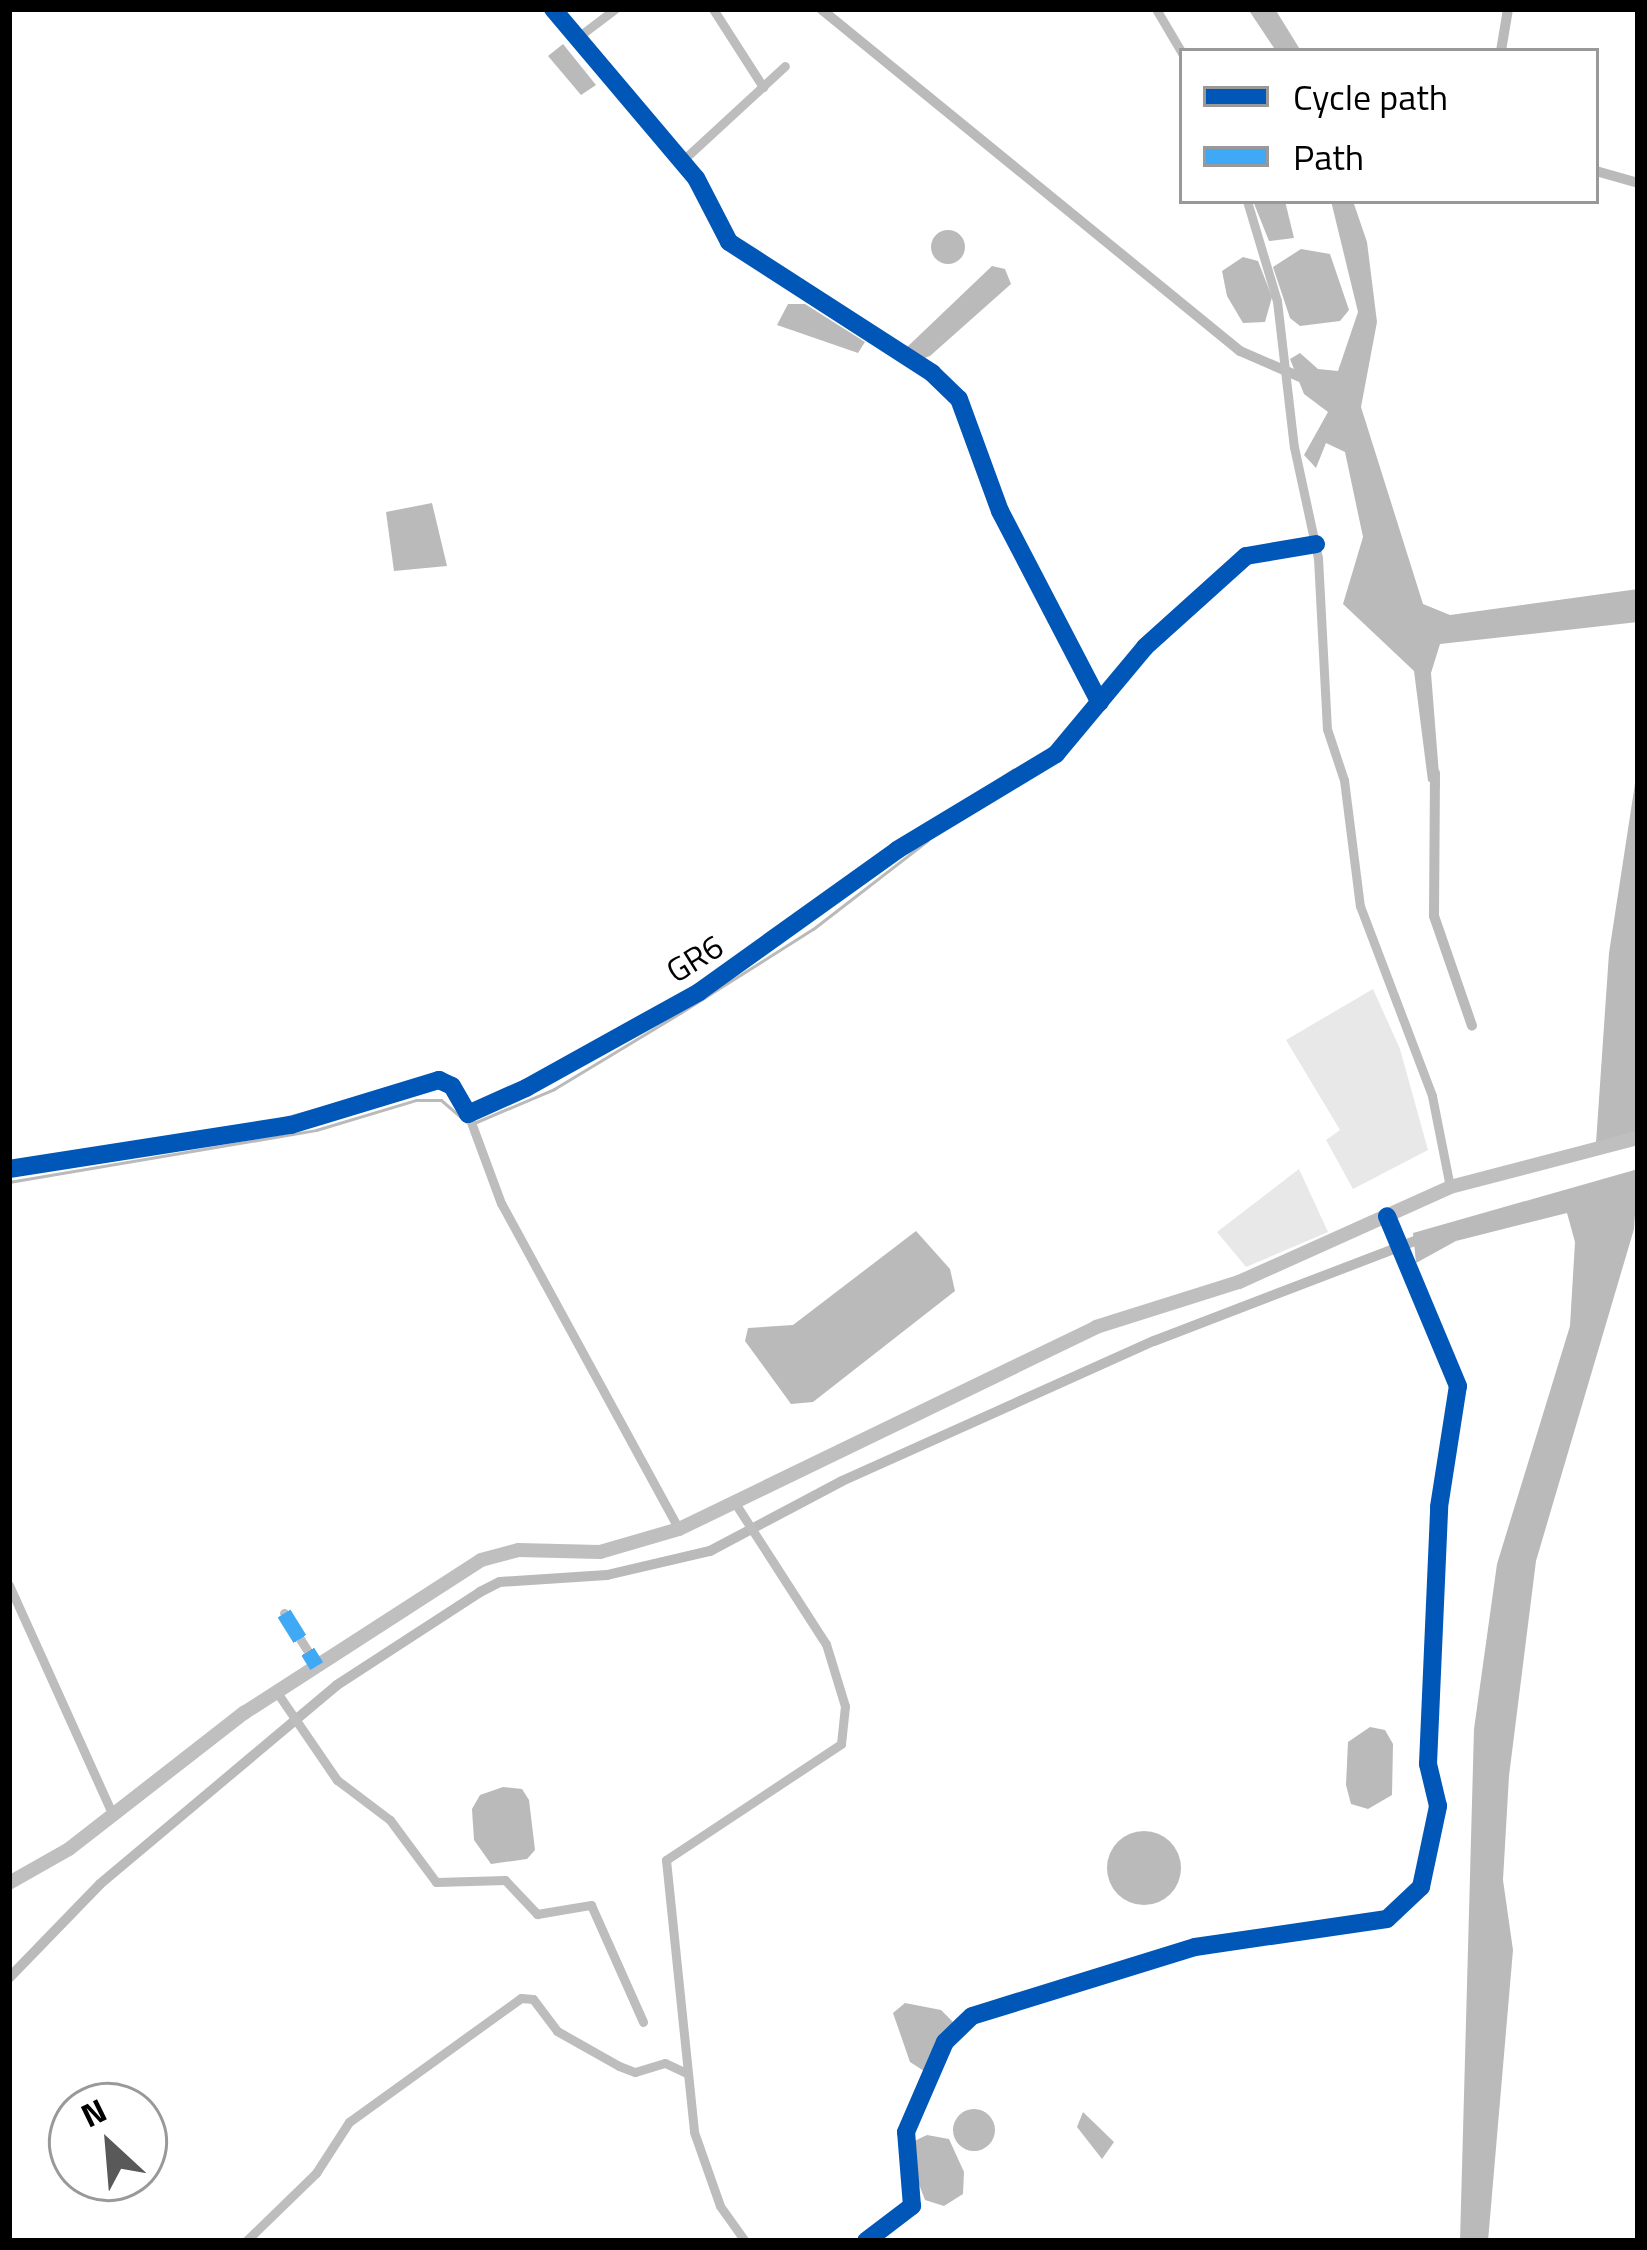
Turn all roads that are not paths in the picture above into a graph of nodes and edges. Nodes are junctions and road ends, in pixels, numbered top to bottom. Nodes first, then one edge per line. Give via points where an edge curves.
1 (554, 9) edge
2 (614, 9) edge
3 (713, 9) edge
4 (1156, 9) edge
5 (578, 37) junction
6 (1180, 48) edge
7 (785, 66) dead end
8 (763, 87) junction
9 (682, 161) junction
10 (1247, 204) edge
11 (1316, 544) junction
12 (1100, 704) junction
13 (468, 1114) junction
14 (1638, 1138) edge
15 (9, 1169) edge
16 (1450, 1186) junction
17 (1389, 1221) junction
18 (737, 1507) junction
19 (679, 1529) junction
20 (9, 1585) edge
21 (284, 1613) dead end
22 (316, 1666) junction
23 (276, 1691) junction
24 (114, 1816) junction
25 (9, 1883) edge
26 (644, 2022) dead end
27 (686, 2073) junction
28 (246, 2241) edge
29 (745, 2241) edge
30 (866, 2241) edge

1 - 5 street
2 - 5 street
3 - 8 street
4 - 6 street
5 - 9 street
7 - 8 street
8 - 9 street
9 - 12 street via 729,242 932,373 958,399 1000,511
10 - 11 street via 1282,343
11 - 12 street, GR6 via 1246,556 1145,647
11 - 16 street via 1327,729 1345,780 1360,906 1432,1096
12 - 13 street, GR6 via 1056,754 897,850 794,931 636,1030
13 - 15 street via 452,1085 439,1080 290,1125
13 - 19 street via 501,1203
14 - 16 main road
16 - 17 main road
17 - 18 main road via 1071,1338
17 - 30 street via 1457,1386 1439,1507 1428,1765 1438,1806 1421,1887 1387,1919 1195,1947 971,2016 945,2042 906,2132 912,2206
18 - 19 main road
18 - 27 street via 826,1644 843,1690 844,1730 841,1744 821,1760 668,1854
19 - 22 main road via 601,1552 502,1552
20 - 24 street
21 - 22 street
22 - 23 main road
23 - 24 main road
23 - 26 street via 338,1780 390,1820 442,1886 505,1880 537,1914 591,1905
24 - 25 main road
27 - 28 street via 665,2062 635,2072 619,2066 557,2030 533,1999 521,1998 349,2122 316,2173
27 - 29 street via 701,2164

